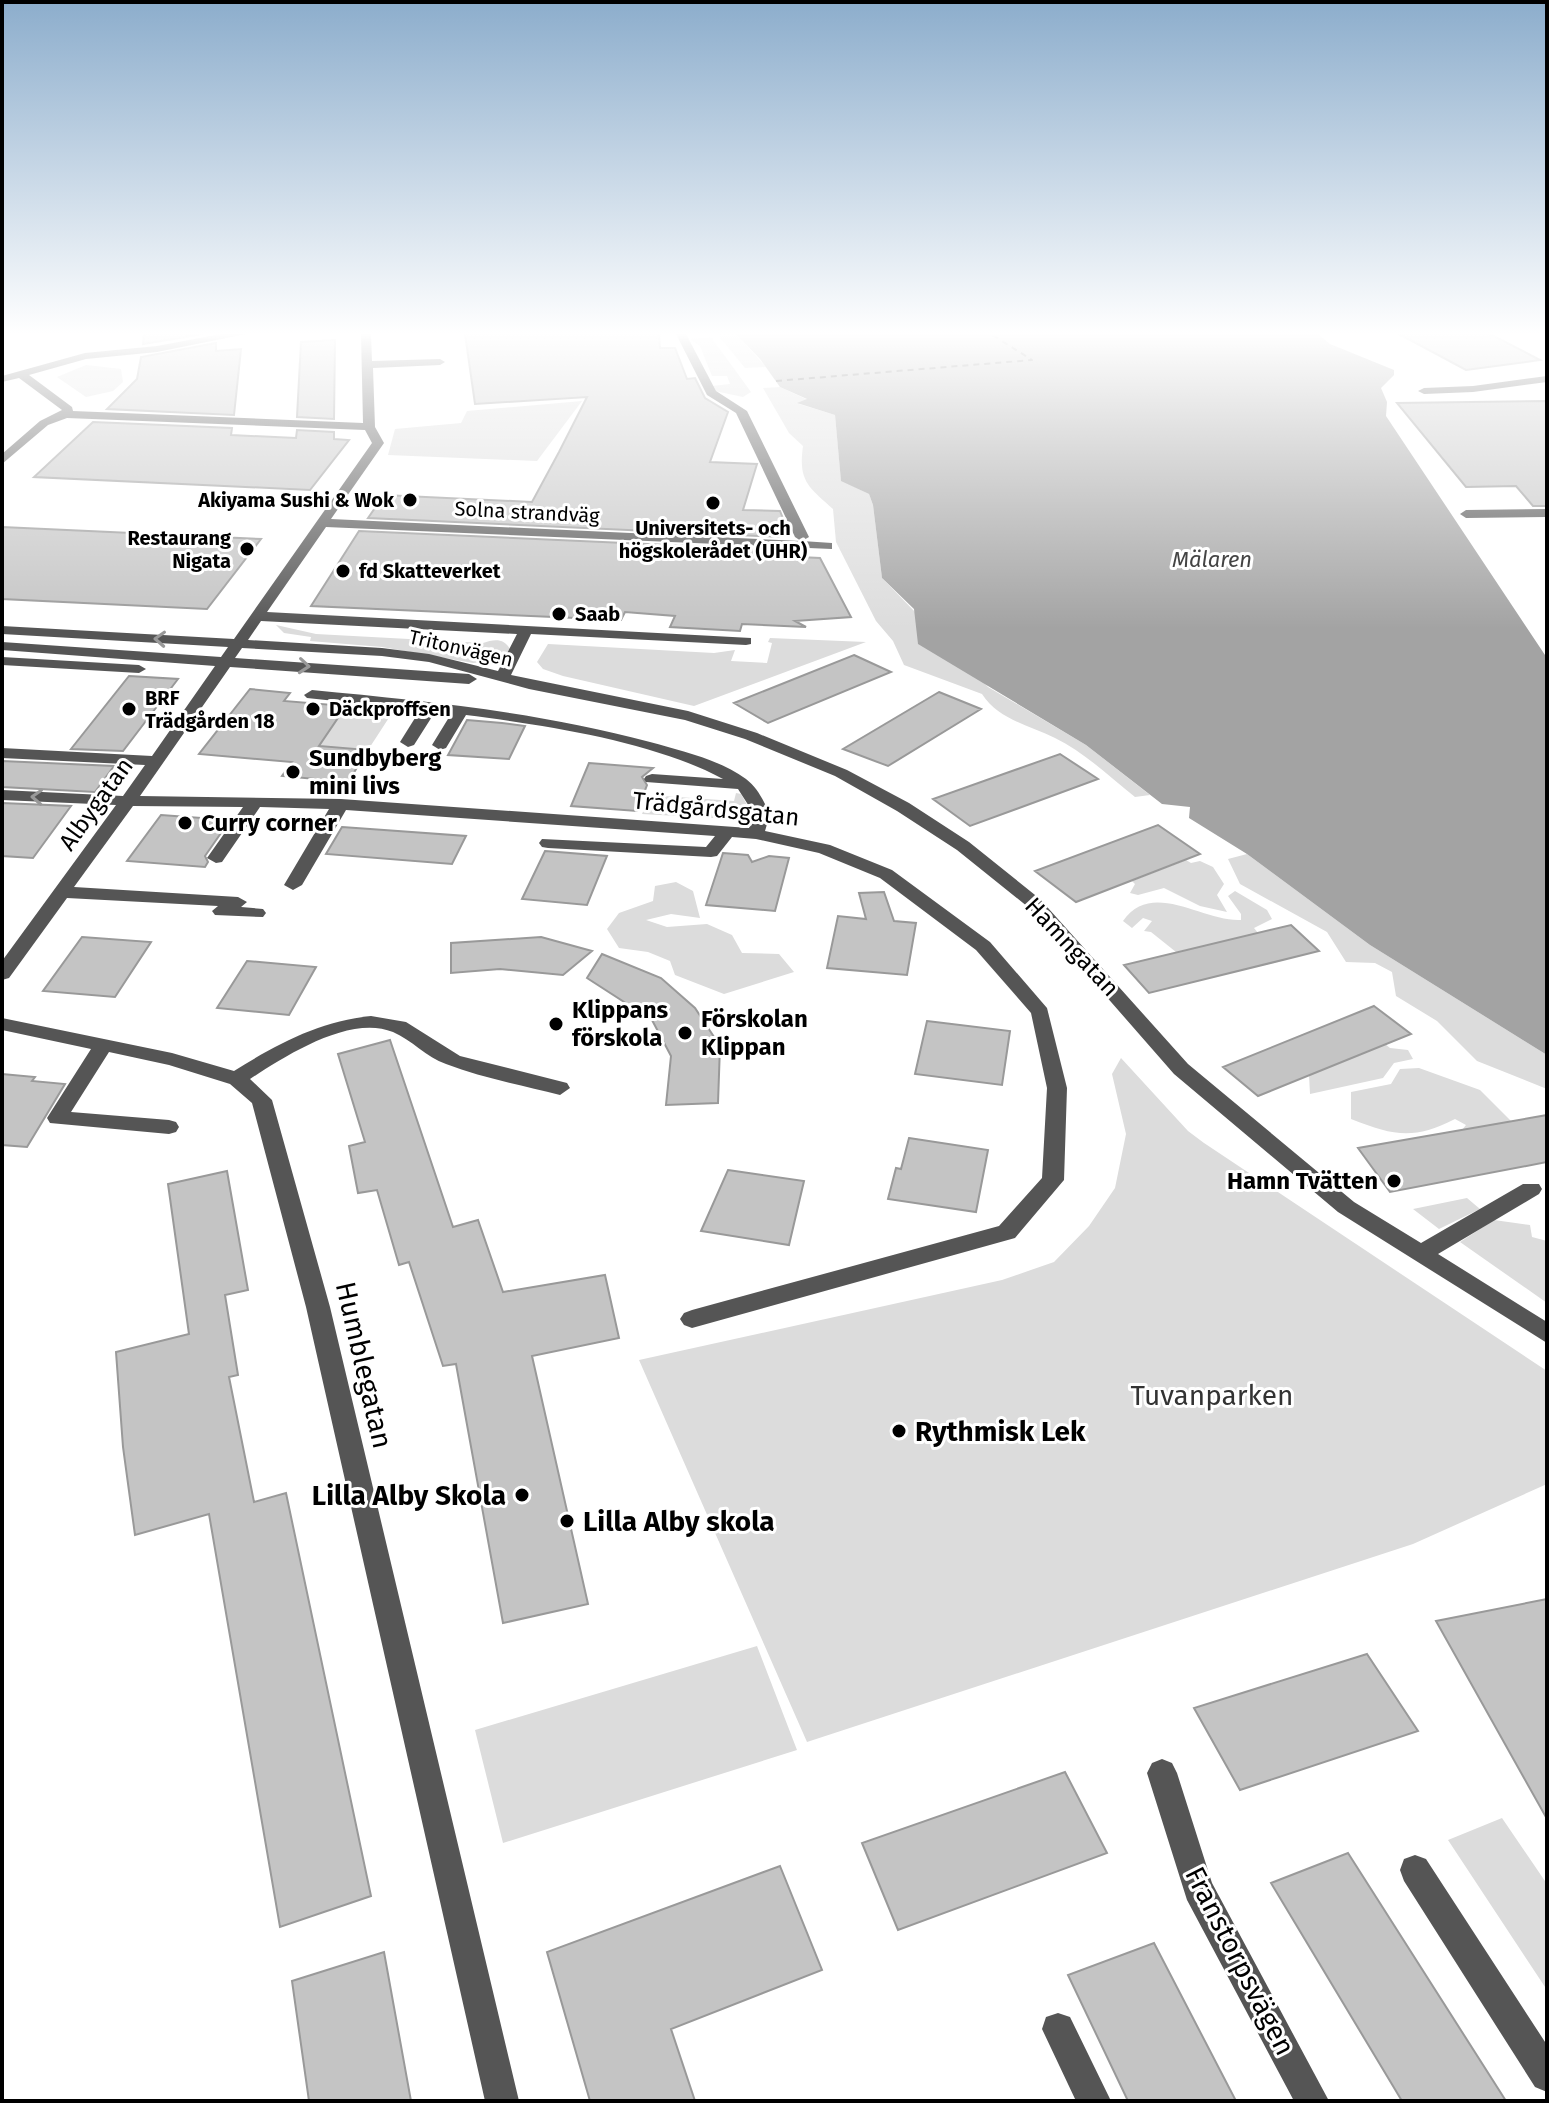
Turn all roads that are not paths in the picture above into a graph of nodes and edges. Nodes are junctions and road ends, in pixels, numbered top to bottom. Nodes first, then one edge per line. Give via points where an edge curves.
1 (34, 432) edge
2 (372, 432) edge
3 (751, 432) edge
4 (2, 460) edge
5 (1547, 513) edge
6 (1466, 514) dead end
7 (322, 523) junction
8 (802, 537) dead end
9 (827, 546) dead end
10 (257, 616) junction
11 (527, 629) junction
12 (2, 630) edge
13 (746, 641) dead end
14 (238, 643) junction
15 (2, 646) edge
16 (226, 659) junction
17 (2, 661) edge
18 (139, 669) dead end
19 (502, 677) junction
20 (529, 684) junction
21 (312, 695) dead end
22 (430, 707) junction
23 (461, 710) junction
24 (408, 742) dead end
25 (440, 745) dead end
26 (2, 753) edge
27 (157, 761) junction
28 (652, 779) dead end
29 (744, 785) junction
30 (2, 795) edge
31 (128, 801) junction
32 (255, 802) junction
33 (341, 804) junction
34 (727, 832) junction
35 (756, 834) junction
36 (548, 843) dead end
37 (216, 858) dead end
38 (293, 885) dead end
39 (62, 892) junction
40 (107, 895) junction
41 (238, 902) dead end
42 (257, 913) dead end
43 (2, 974) edge
44 (2, 1024) edge
45 (104, 1044) junction
46 (237, 1079) junction
47 (560, 1088) dead end
48 (169, 1127) dead end
49 (1531, 1189) dead end
50 (1422, 1253) junction
51 (692, 1319) dead end
52 (1547, 1334) edge
53 (1162, 1773) dead end
54 (1415, 1870) dead end
55 (1058, 2029) dead end
56 (1547, 2075) edge
57 (502, 2101) edge
58 (1094, 2101) edge
59 (1312, 2101) edge

1 - 4 street
2 - 7 street via 378,443
3 - 8 street
5 - 6 street
7 - 9 street, Solna strandväg
7 - 10 street
10 - 11 street
10 - 14 street
11 - 13 street
11 - 19 street
14 -> 12 street, Tritonvägen
14 - 16 street
14 - 19 street, Tritonvägen via 429,658
15 - 16 street, Tritonvägen
16 -> 20 street, Tritonvägen
16 - 27 street, Albygatan
17 - 18 street
19 - 20 street, Tritonvägen
20 - 50 street, Hamngatan via 688,716 751,736 841,773 915,815 1034,903 1181,1069 1346,1207
21 - 22 street
22 - 23 street
22 - 24 street
23 - 25 street
23 - 29 street via 628,740 684,757
26 - 27 street
27 - 31 street, Albygatan
28 - 29 street
29 - 35 street via 762,814
31 -> 30 street, Trädgårdsgatan
31 - 32 street, Trädgårdsgatan
31 - 39 street, Albygatan
32 - 33 street, Trädgårdsgatan
32 - 37 street
33 - 34 street, Trädgårdsgatan
33 - 38 street
34 - 35 street, Trädgårdsgatan
34 - 36 street via 711,852
35 - 51 street, Trädgårdsgatan via 824,849 886,874 973,937 1040,1012 1057,1088 1053,1180 1007,1232
39 - 40 street
39 - 43 street, Albygatan
40 - 41 street
40 - 42 street via 101,904
44 - 45 street, Humblegatan
45 - 46 street, Humblegatan
45 - 48 street via 57,1118
46 - 47 street via 304,1040 371,1022 420,1036 430,1049 452,1060
46 - 57 street, Humblegatan via 262,1100 268,1114 307,1260
49 - 50 street
50 - 52 street, Hamngatan
53 - 59 street, Franstorpsvägen via 1198,1889
54 - 56 street
55 - 58 street

